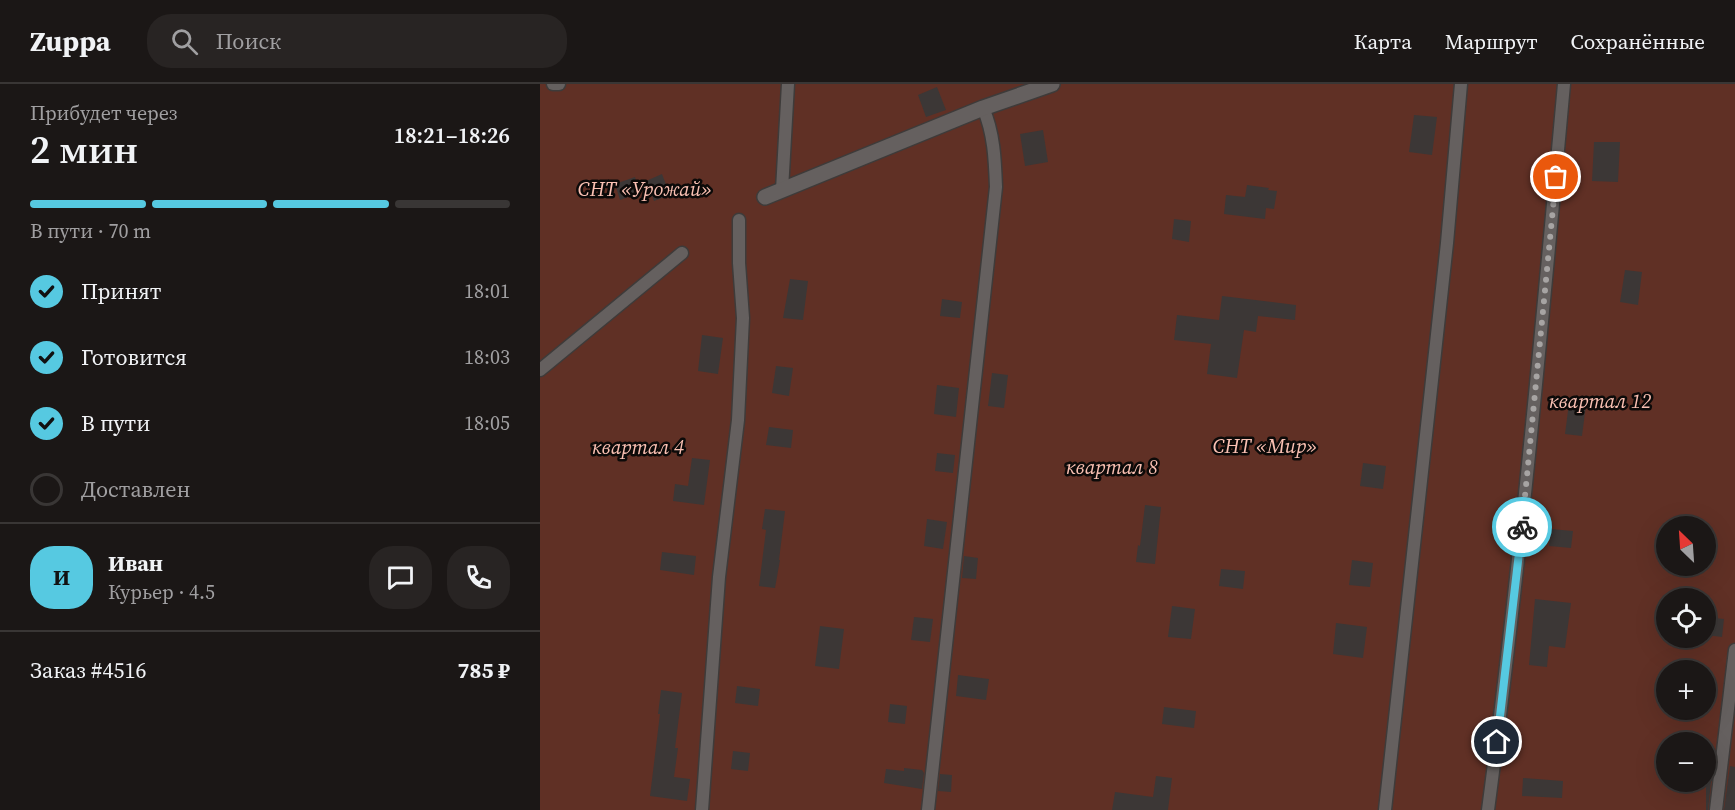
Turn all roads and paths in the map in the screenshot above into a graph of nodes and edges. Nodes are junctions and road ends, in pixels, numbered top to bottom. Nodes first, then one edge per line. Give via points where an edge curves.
1 (553, 84) edge
2 (559, 84) edge
3 (788, 84) edge
4 (1052, 84) edge
5 (1461, 84) edge
6 (1564, 84) edge
7 (983, 108) junction
8 (782, 190) junction
9 (765, 197) dead end
10 (739, 220) dead end
11 (682, 253) dead end
12 (540, 370) edge
13 (1735, 650) edge
14 (702, 810) edge
15 (928, 810) edge
16 (1385, 810) edge
17 (1488, 810) edge
18 (1716, 810) edge

1 - 2 lane
3 - 8 lane
4 - 7 street
5 - 16 lane
6 - 17 lane via 1530,459
7 - 8 street
7 - 15 lane via 989,121 996,187
8 - 9 street
10 - 14 lane via 743,318 738,420 719,577
11 - 12 lane
13 - 18 lane

